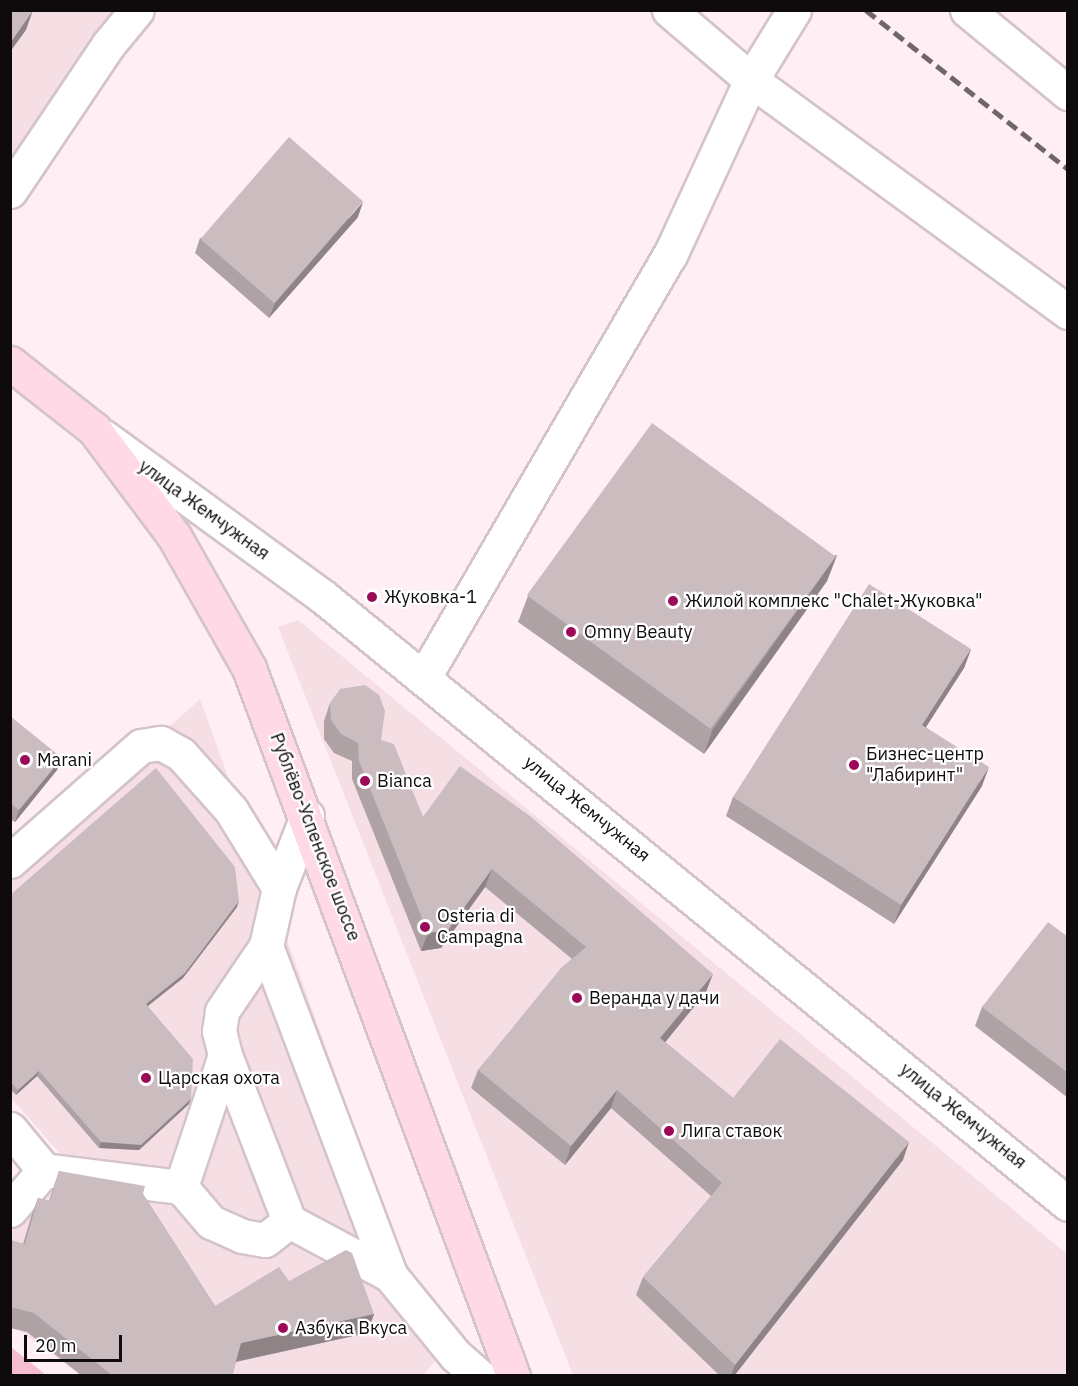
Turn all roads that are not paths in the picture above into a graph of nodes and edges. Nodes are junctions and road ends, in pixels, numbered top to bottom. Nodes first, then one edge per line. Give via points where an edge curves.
1 (138, 10) edge
2 (669, 10) edge
3 (794, 10) edge
4 (967, 10) edge
5 (751, 80) junction
6 (1068, 93) edge
7 (10, 191) edge
8 (1068, 312) edge
9 (10, 363) edge
10 (94, 429) junction
11 (424, 677) junction
12 (307, 816) junction
13 (10, 861) edge
14 (279, 888) junction
15 (266, 946) junction
16 (225, 1055) junction
17 (10, 1130) edge
18 (44, 1170) junction
19 (181, 1187) junction
20 (1068, 1204) edge
21 (10, 1210) edge
22 (289, 1221) junction
23 (390, 1275) junction
24 (463, 1369) edge
25 (513, 1376) edge

1 - 7 street via 108,45
2 - 5 street
3 - 5 street
4 - 6 street
5 - 8 street
5 - 11 street via 670,255
9 - 10 main road, Рублёво-Успенское шоссе
10 - 11 street, улица Жемчужная
10 - 12 main road, Рублёво-Успенское шоссе via 207,587 249,668
11 - 20 street, улица Жемчужная
12 - 14 street
12 - 25 main road, Рублёво-Успенское шоссе
13 - 14 street via 141,746 161,743 181,754 231,810
14 - 15 street
15 - 16 street via 222,1011 219,1031
15 - 23 street
16 - 19 street
16 - 22 street
17 - 18 street
18 - 19 street
18 - 21 street
19 - 22 street via 211,1222 242,1236 265,1240
22 - 23 street
23 - 24 street

